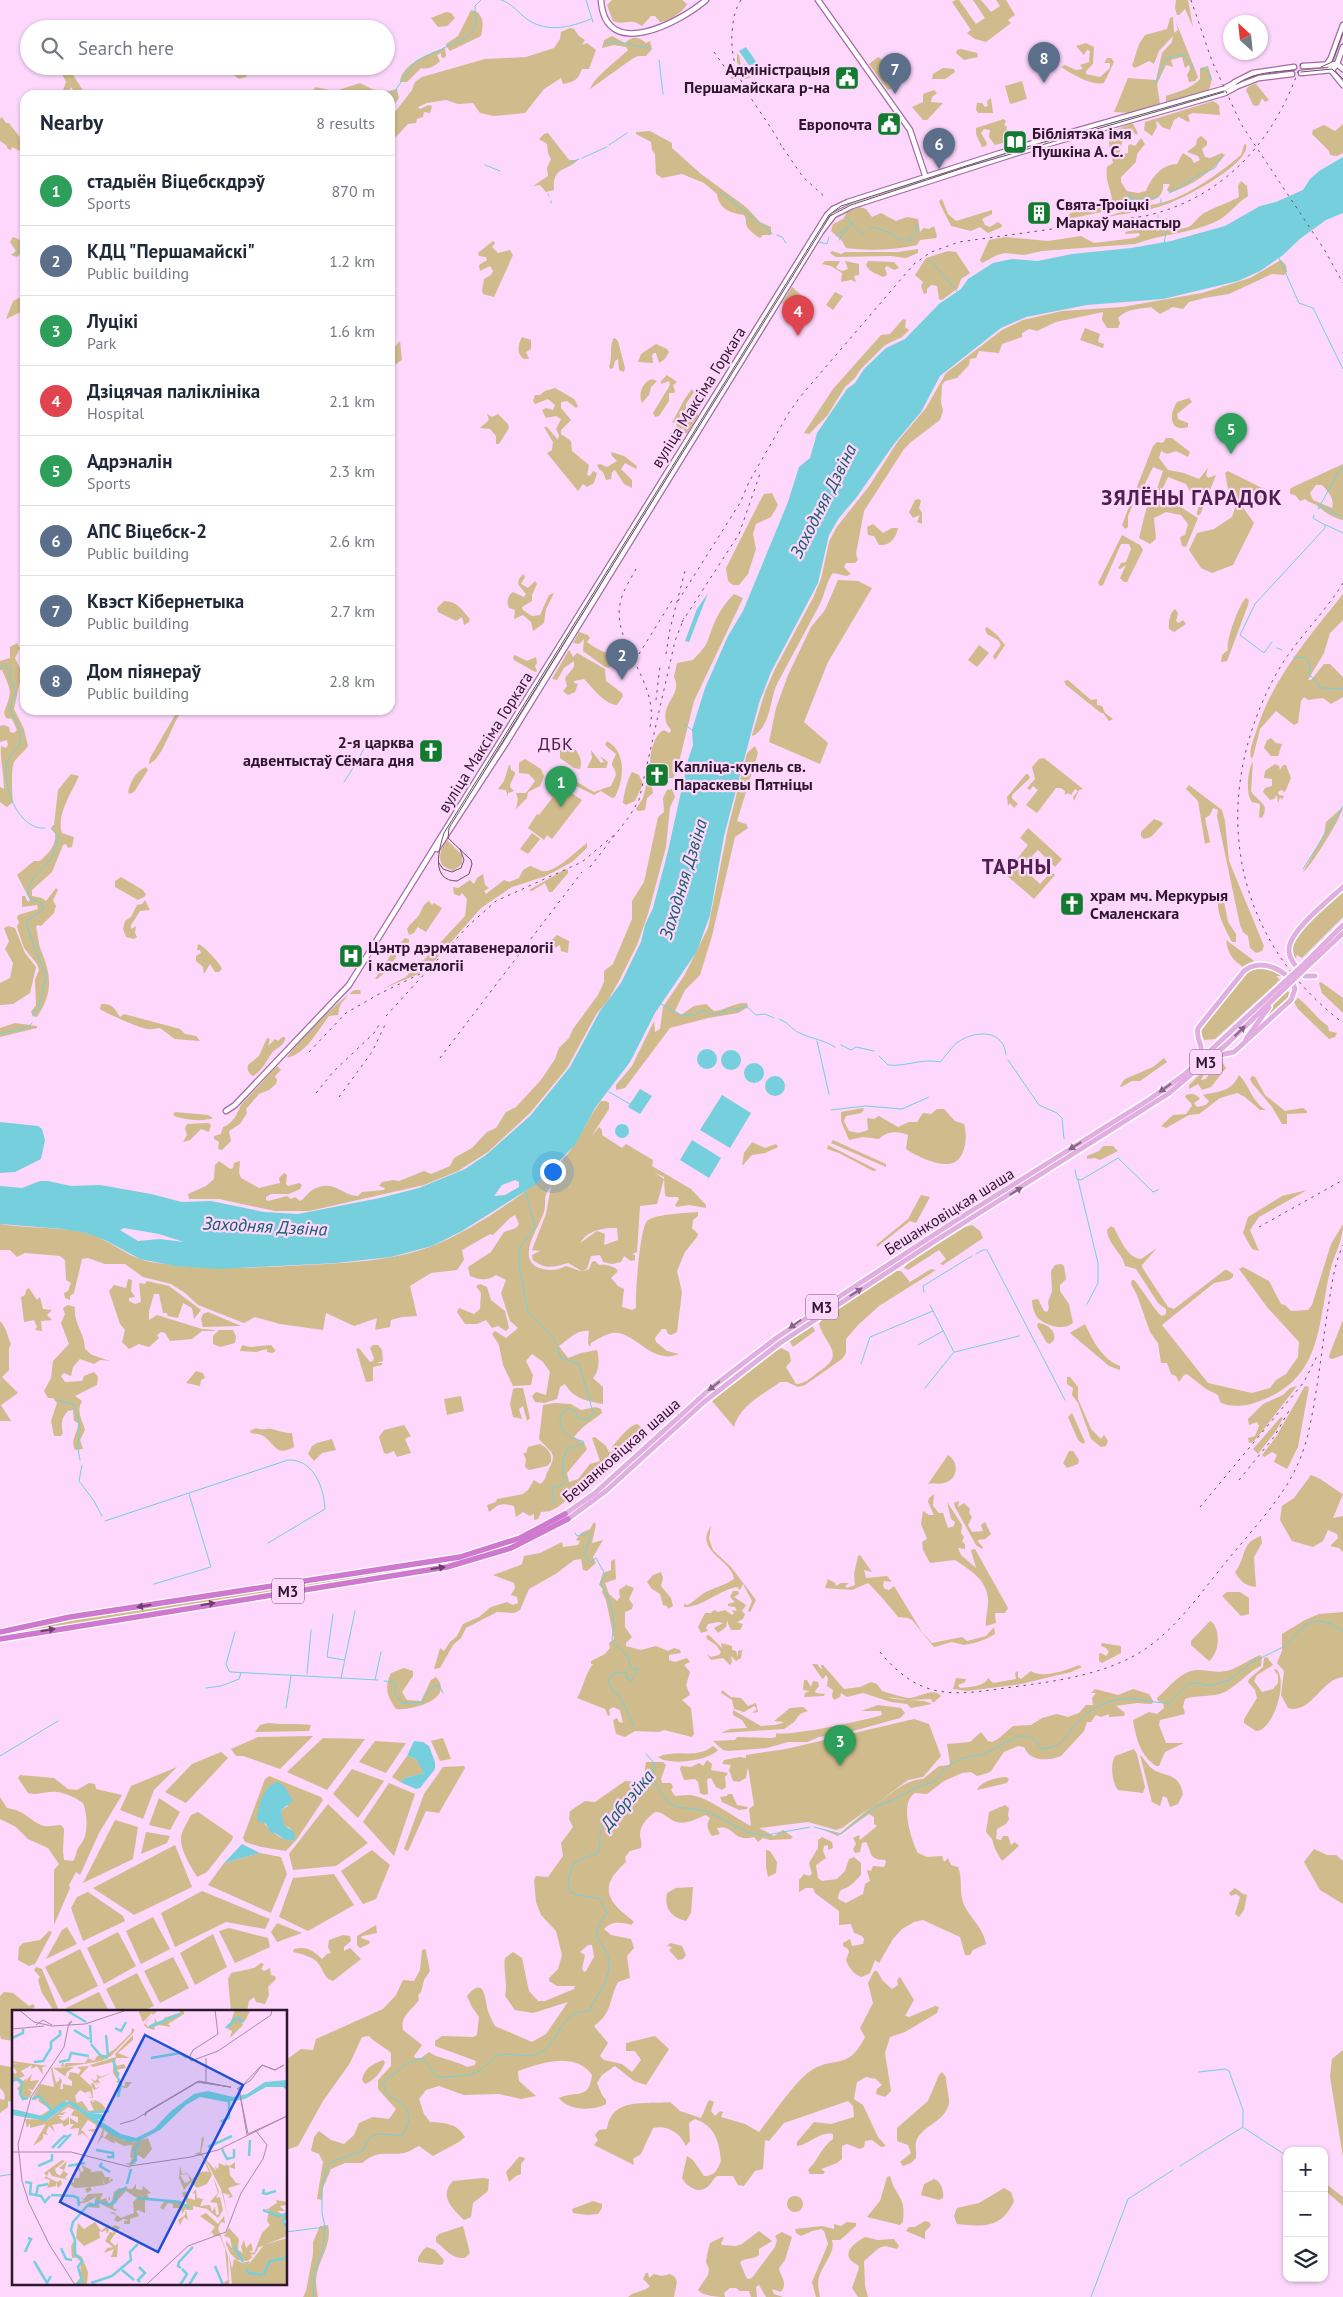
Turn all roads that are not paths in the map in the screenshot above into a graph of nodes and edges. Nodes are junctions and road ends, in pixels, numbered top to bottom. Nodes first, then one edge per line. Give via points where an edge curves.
1 (601, 0) edge
2 (706, 0) edge
3 (818, 0) edge
4 (1343, 25) edge
5 (1343, 47) edge
6 (1327, 64) junction
7 (1337, 64) junction
8 (1303, 66) dead end
9 (1294, 67) dead end
10 (1343, 69) edge
11 (1332, 70) junction
12 (1301, 73) dead end
13 (1292, 74) dead end
14 (1236, 84) junction
15 (1343, 85) edge
16 (927, 179) junction
17 (1343, 886) edge
18 (1343, 925) edge
19 (1343, 933) edge
20 (1306, 965) junction
21 (1315, 976) dead end
22 (1283, 986) junction
23 (1276, 997) junction
24 (1252, 1033) junction
25 (1225, 1036) junction
26 (1200, 1041) junction
27 (1216, 1054) junction
28 (1199, 1061) junction
29 (226, 1111) dead end
30 (566, 1517) junction
31 (0, 1632) edge
32 (0, 1639) edge

1 - 2 main road via 609,25 622,32 654,30 675,22
3 - 16 main road via 910,130
4 - 6 main road
5 - 7 main road
6 - 7 main road
6 - 8 main road
6 - 11 main road
7 - 10 main road
7 - 11 main road
9 - 14 main road, вуліца Максіма Горкага via 1253,73
11 - 12 main road
11 - 15 main road
13 - 14 main road, вуліца Максіма Горкага
14 - 16 main road, вуліца Максіма Горкага via 1225,91
16 - 29 main road, вуліца Максіма Горкага via 842,210 819,230 506,742 349,985
17 - 21 main road via 1301,927 1289,944 1294,963 1305,976
18 - 20 main road, Бешанковіцкая шаша / М3
19 - 20 main road, Бешанковіцкая шаша / М3
20 - 22 main road, Бешанковіцкая шаша / М3, bridge
22 - 23 main road, Бешанковіцкая шаша / М3
22 - 25 main road, Бешанковіцкая шаша / М3
23 - 24 main road
27 -> 23 main road, Бешанковіцкая шаша / М3
24 - 26 main road via 1290,1000 1295,989 1290,978 1262,964 1244,971 1198,1028
24 - 27 main road via 1234,1052
25 - 26 main road via 1208,1045
25 - 28 main road, Бешанковіцкая шаша / М3
26 - 28 main road via 1202,1052
30 -> 27 main road, Бешанковіцкая шаша / М3 via 606,1491 704,1402 787,1338 1144,1110
28 -> 30 main road, Бешанковіцкая шаша / М3 via 1133,1111 779,1336 712,1388
30 -> 31 highway, М3 via 520,1538 460,1557 70,1617
32 -> 30 highway, М3 via 447,1567 510,1548

